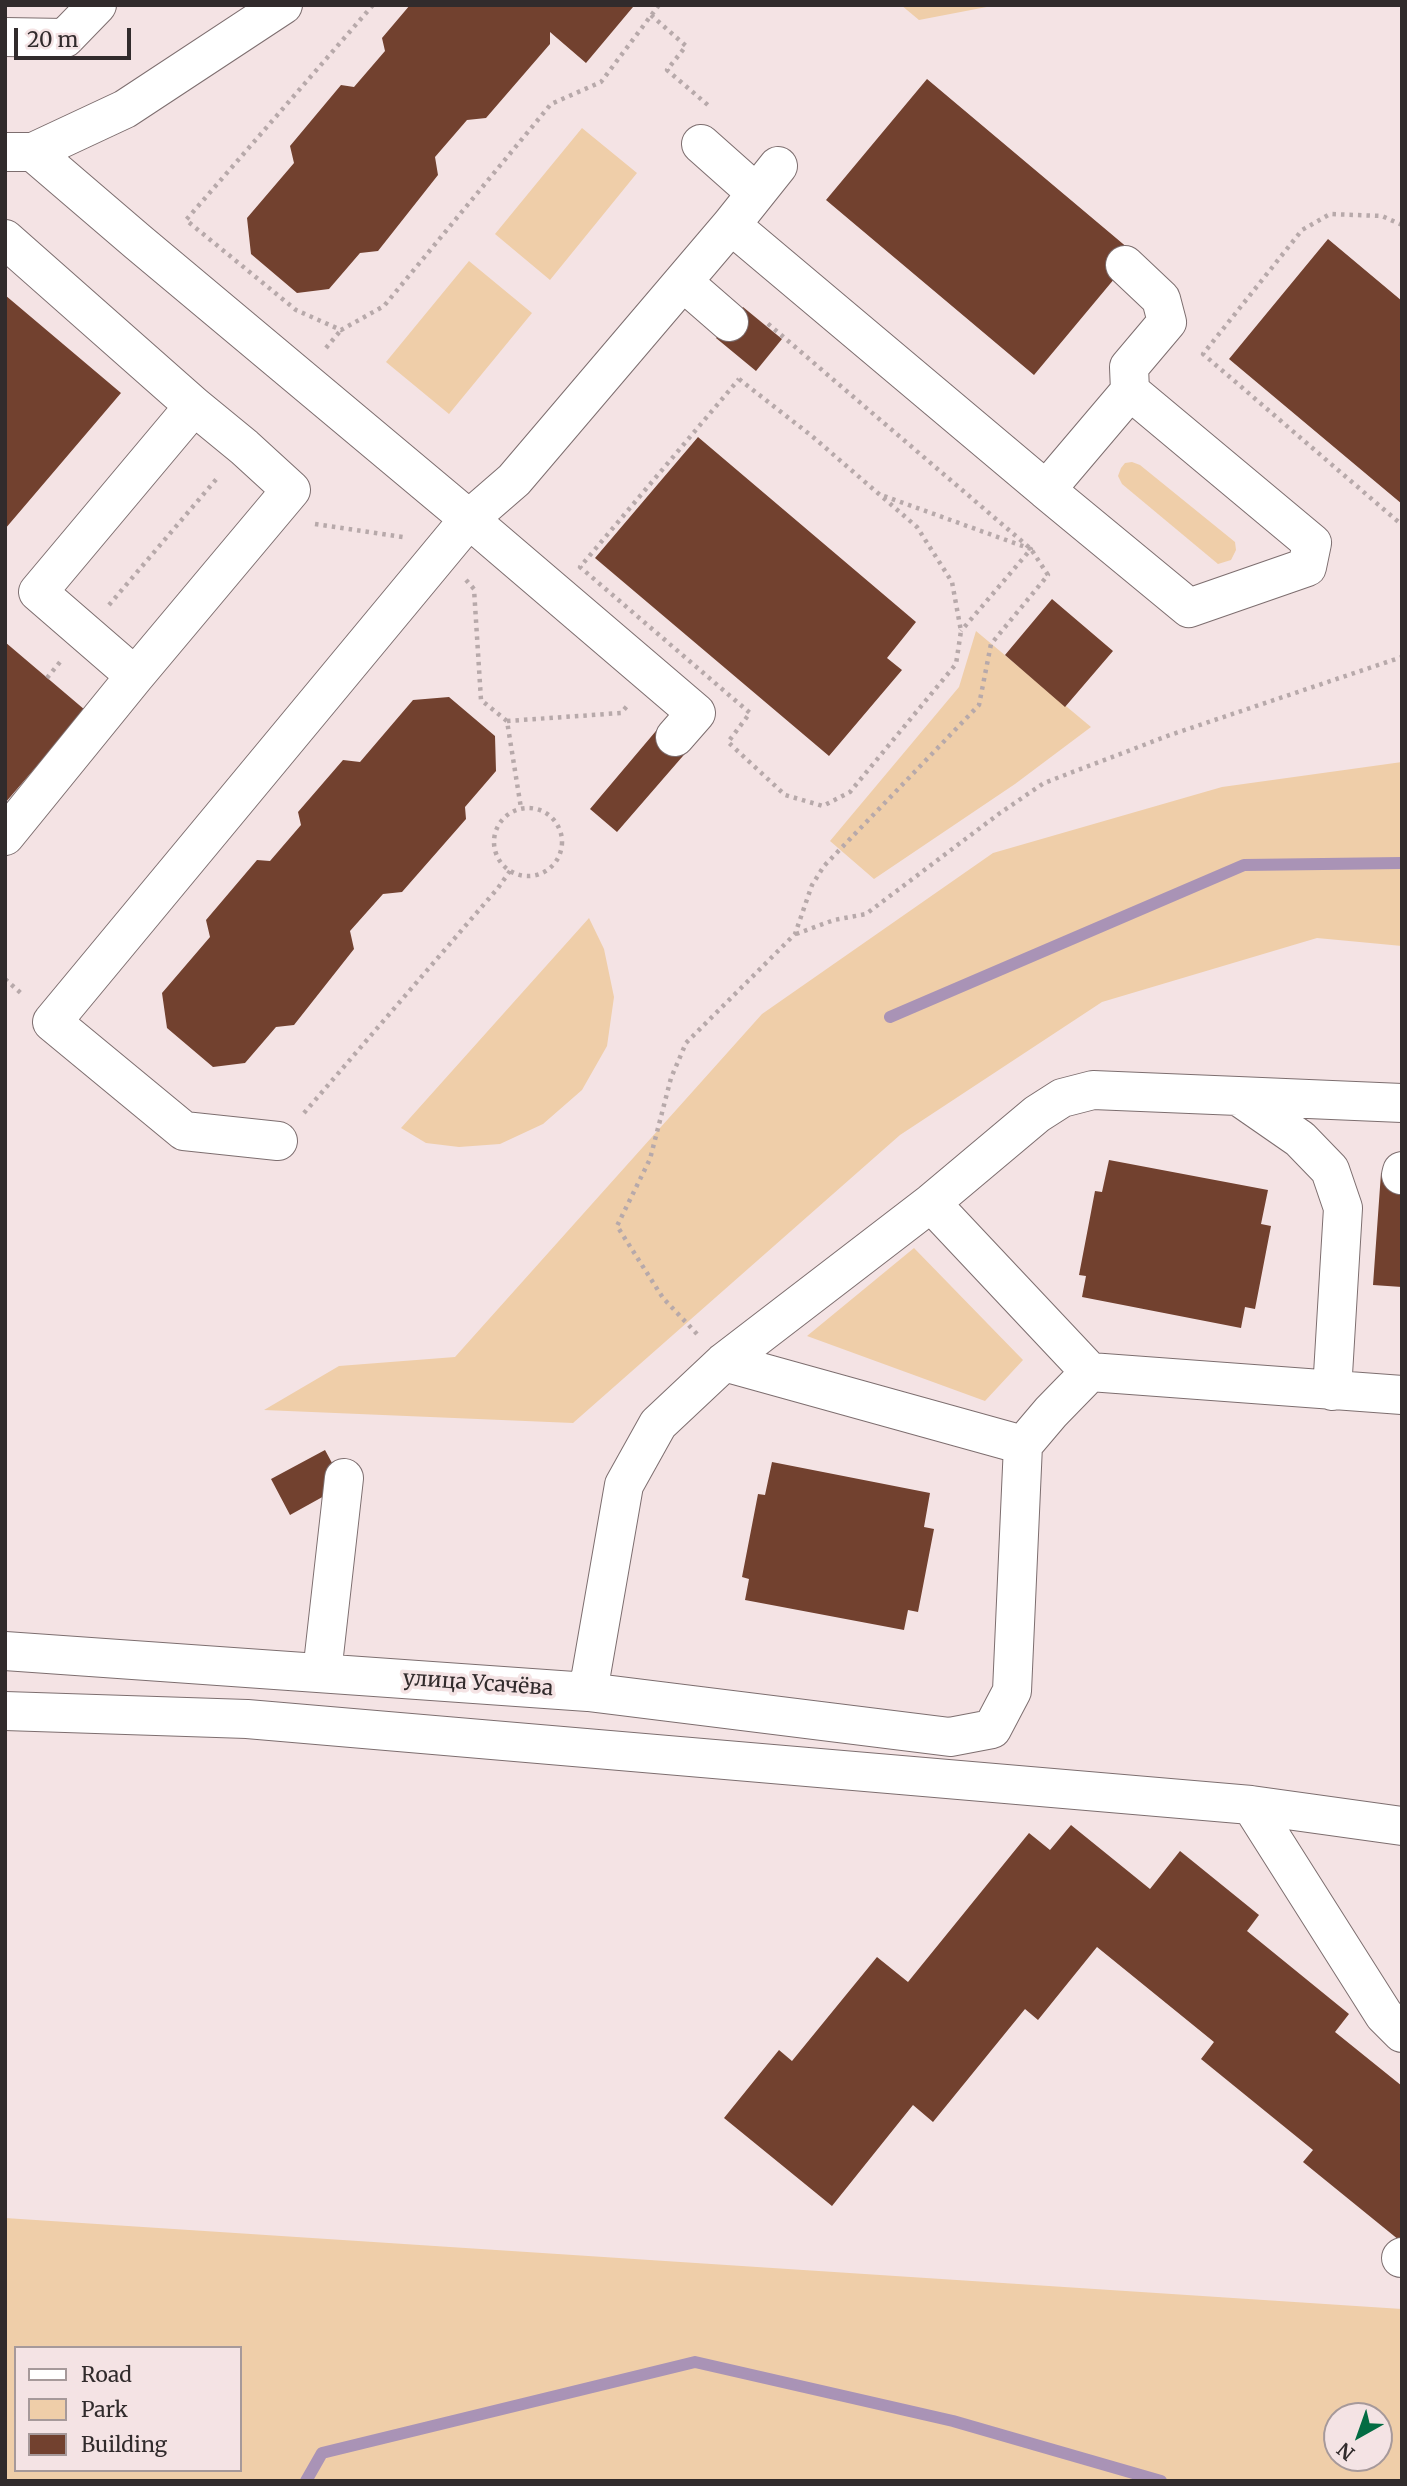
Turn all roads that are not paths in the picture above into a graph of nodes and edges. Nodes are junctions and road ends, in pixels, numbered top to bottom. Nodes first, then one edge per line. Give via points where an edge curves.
1 (97, 5) edge
2 (283, 5) edge
3 (5, 37) edge
4 (709, 129) road end
5 (19, 152) edge
6 (731, 225) junction
7 (5, 239) edge
8 (1125, 265) dead end
9 (683, 282) junction
10 (727, 320) road end
11 (1130, 391) junction
12 (194, 406) junction
13 (1046, 490) junction
14 (469, 519) junction
15 (135, 676) junction
16 (694, 726) dead end
17 (5, 836) edge
18 (1238, 1096) junction
19 (1402, 1102) edge
20 (278, 1141) road end
21 (931, 1202) junction
22 (724, 1362) junction
23 (1090, 1372) junction
24 (1332, 1391) junction
25 (1402, 1395) edge
26 (1023, 1445) junction
27 (344, 1478) dead end
28 (5, 1651) edge
29 (322, 1673) junction
30 (588, 1692) junction
31 (5, 1711) edge
32 (1251, 1805) junction
33 (1402, 1826) edge
34 (1402, 2033) edge

1 - 3 street via 65,38
2 - 5 street via 125,109
4 - 6 street via 766,179
5 - 14 street
6 - 9 street
6 - 13 street
7 - 12 street
8 - 11 street via 1161,299 1167,323 1129,367
9 - 10 street
9 - 14 street via 514,481
11 - 13 street
11 - 13 street via 1312,543 1307,568 1189,608
12 - 15 street via 38,592
12 - 15 street via 291,490
14 - 16 street via 653,677
14 - 20 street via 52,1022 184,1131
15 - 17 street
18 - 19 street
18 - 21 street via 1093,1090 1062,1098
18 - 24 street via 1300,1139 1331,1170 1343,1208
21 - 22 street
21 - 23 street
22 - 26 street
22 - 30 street via 658,1424 624,1486
23 - 24 street
23 - 26 street
24 - 25 street
26 - 30 street, улица Усачёва via 1012,1691 992,1729 950,1738
27 - 29 street
28 - 29 street, улица Усачёва
29 - 30 street, улица Усачёва
31 - 32 street via 247,1719
32 - 33 street
32 - 34 street via 1384,2015

